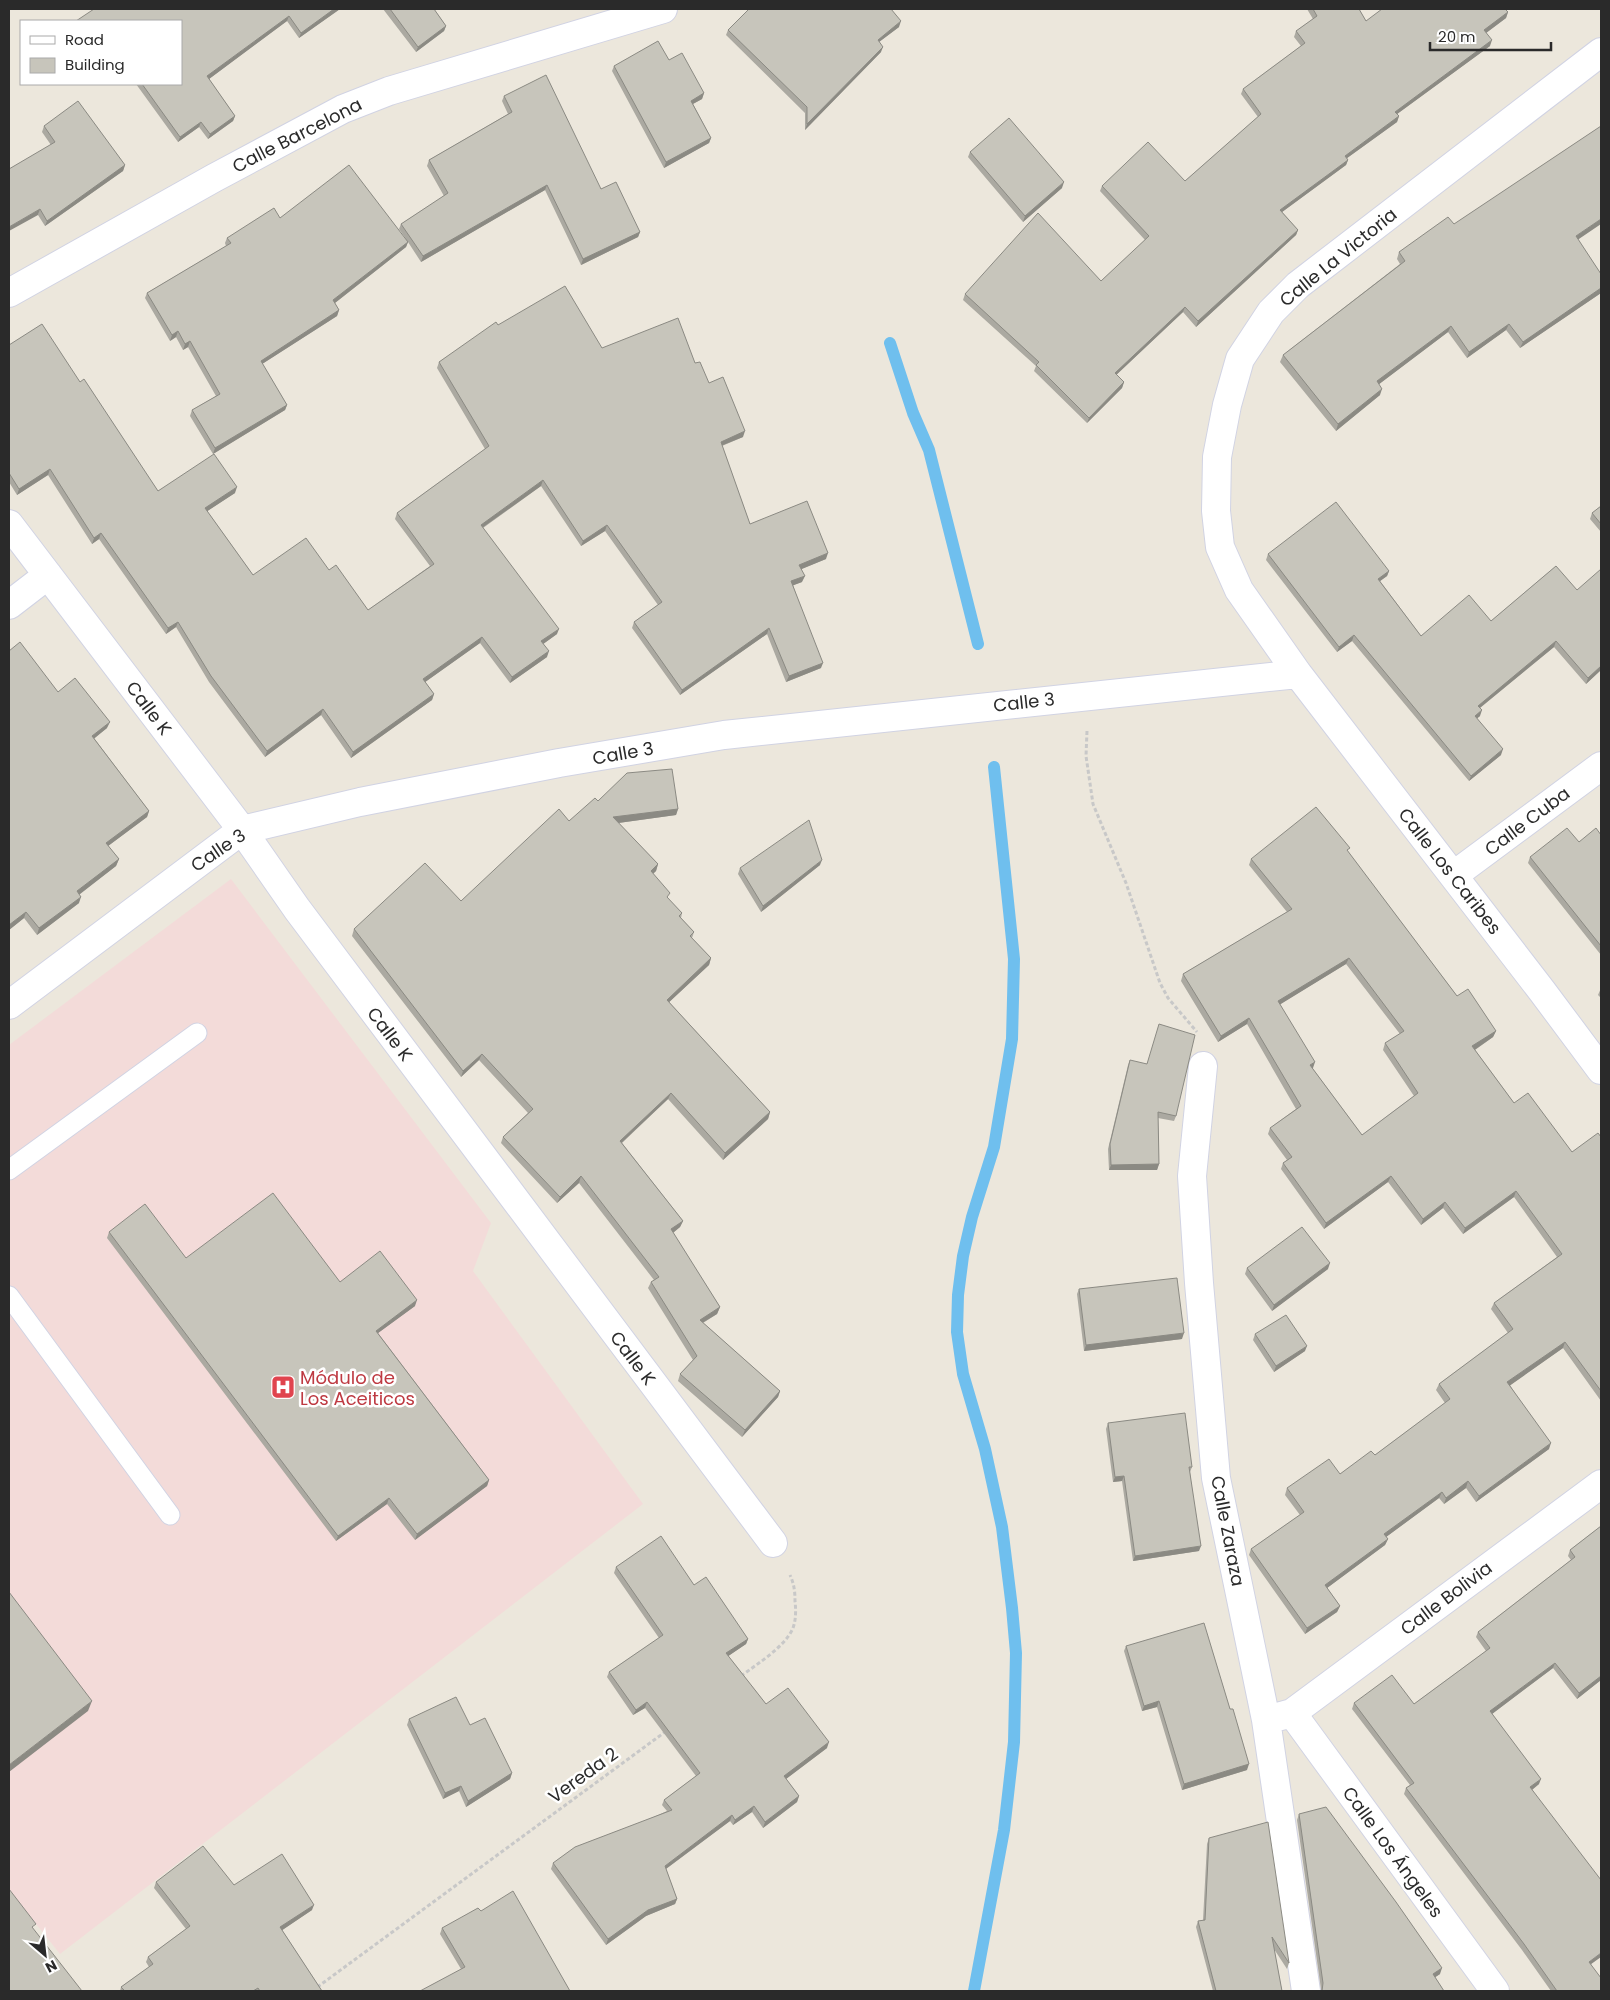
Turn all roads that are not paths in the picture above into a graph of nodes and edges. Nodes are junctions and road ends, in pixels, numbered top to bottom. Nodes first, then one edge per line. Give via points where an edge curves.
1 (663, 9) edge
2 (1601, 52) edge
3 (9, 293) edge
4 (9, 524) edge
5 (48, 575) junction
6 (9, 605) edge
7 (1298, 674) junction
8 (1601, 766) edge
9 (242, 830) junction
10 (1454, 875) junction
11 (9, 1004) edge
12 (196, 1034) dead end
13 (1203, 1066) road end
14 (1601, 1070) edge
15 (9, 1170) edge
16 (9, 1296) edge
17 (1601, 1484) edge
18 (170, 1515) dead end
19 (773, 1544) road end
20 (1279, 1716) junction
21 (1306, 1991) edge
22 (1494, 1991) edge

1 - 3 street, Calle Barcelona via 389,91 343,108
2 - 7 street, Calle La Victoria via 1298,285 1271,312 1240,360 1217,457 1216,511 1220,547 1239,590
4 - 5 street, Calle K
5 - 6 street
5 - 9 street, Calle K
7 - 9 street, Calle 3 via 724,736 369,800
7 - 10 street, Calle Los Caribes
8 - 10 street, Calle Cuba
9 - 11 street, Calle 3
9 - 19 street, Calle K via 302,916
10 - 14 street, Calle Los Caribes
12 - 15 lane
13 - 20 street, Calle Zaraza via 1192,1176 1216,1478
16 - 18 lane
17 - 20 street, Calle Bolivia
20 - 21 street, Calle Zaraza
20 - 22 street, Calle Los Ángeles

